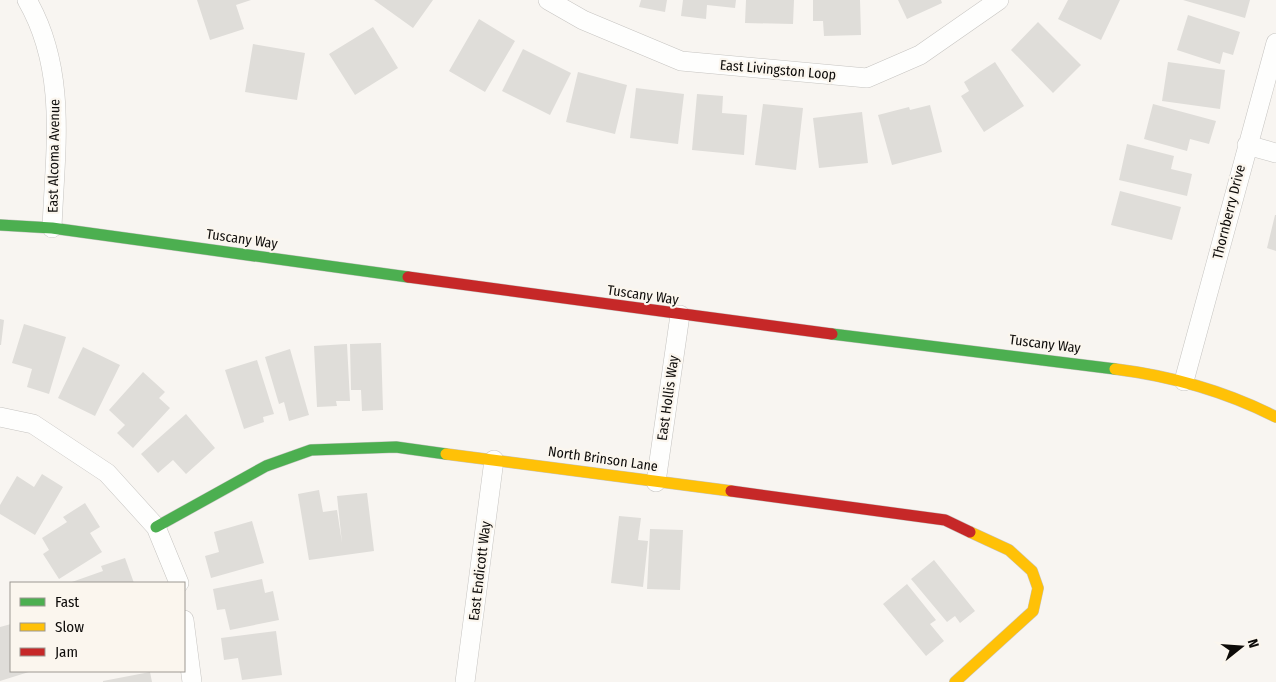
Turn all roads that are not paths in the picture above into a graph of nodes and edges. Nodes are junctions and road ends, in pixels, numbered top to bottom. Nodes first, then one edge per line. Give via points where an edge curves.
1 (27, 0) edge
2 (548, 0) edge
3 (999, 0) edge
4 (1276, 43) edge
5 (1247, 145) junction
6 (1276, 153) edge
7 (0, 225) edge
8 (52, 228) junction
9 (680, 315) junction
10 (1184, 381) junction
11 (0, 417) edge
12 (1276, 417) edge
13 (494, 460) junction
14 (656, 482) junction
15 (156, 527) junction
16 (179, 582) edge
17 (185, 628) edge
18 (192, 682) edge
19 (465, 682) edge
20 (955, 682) edge

1 - 8 street, East Alcoma Avenue via 48,48 57,100
2 - 3 street, East Livingston Loop via 583,20 681,61 867,78 920,55
4 - 5 street, Thornberry Drive
5 - 6 street
5 - 10 street, Thornberry Drive
7 - 8 street, Tuscany Way
8 - 9 street, Tuscany Way
9 - 10 street, Tuscany Way via 1102,366
9 - 14 street, East Hollis Way
10 - 12 street, Tuscany Way via 1241,400
11 - 15 street via 33,424 107,473
13 - 14 street, North Brinson Lane
13 - 15 street, North Brinson Lane via 396,447 311,450 266,466
13 - 19 street, East Endicott Way
14 - 20 street, North Brinson Lane via 945,520 1009,550 1032,572 1038,588 1033,611
15 - 16 street
17 - 18 street

